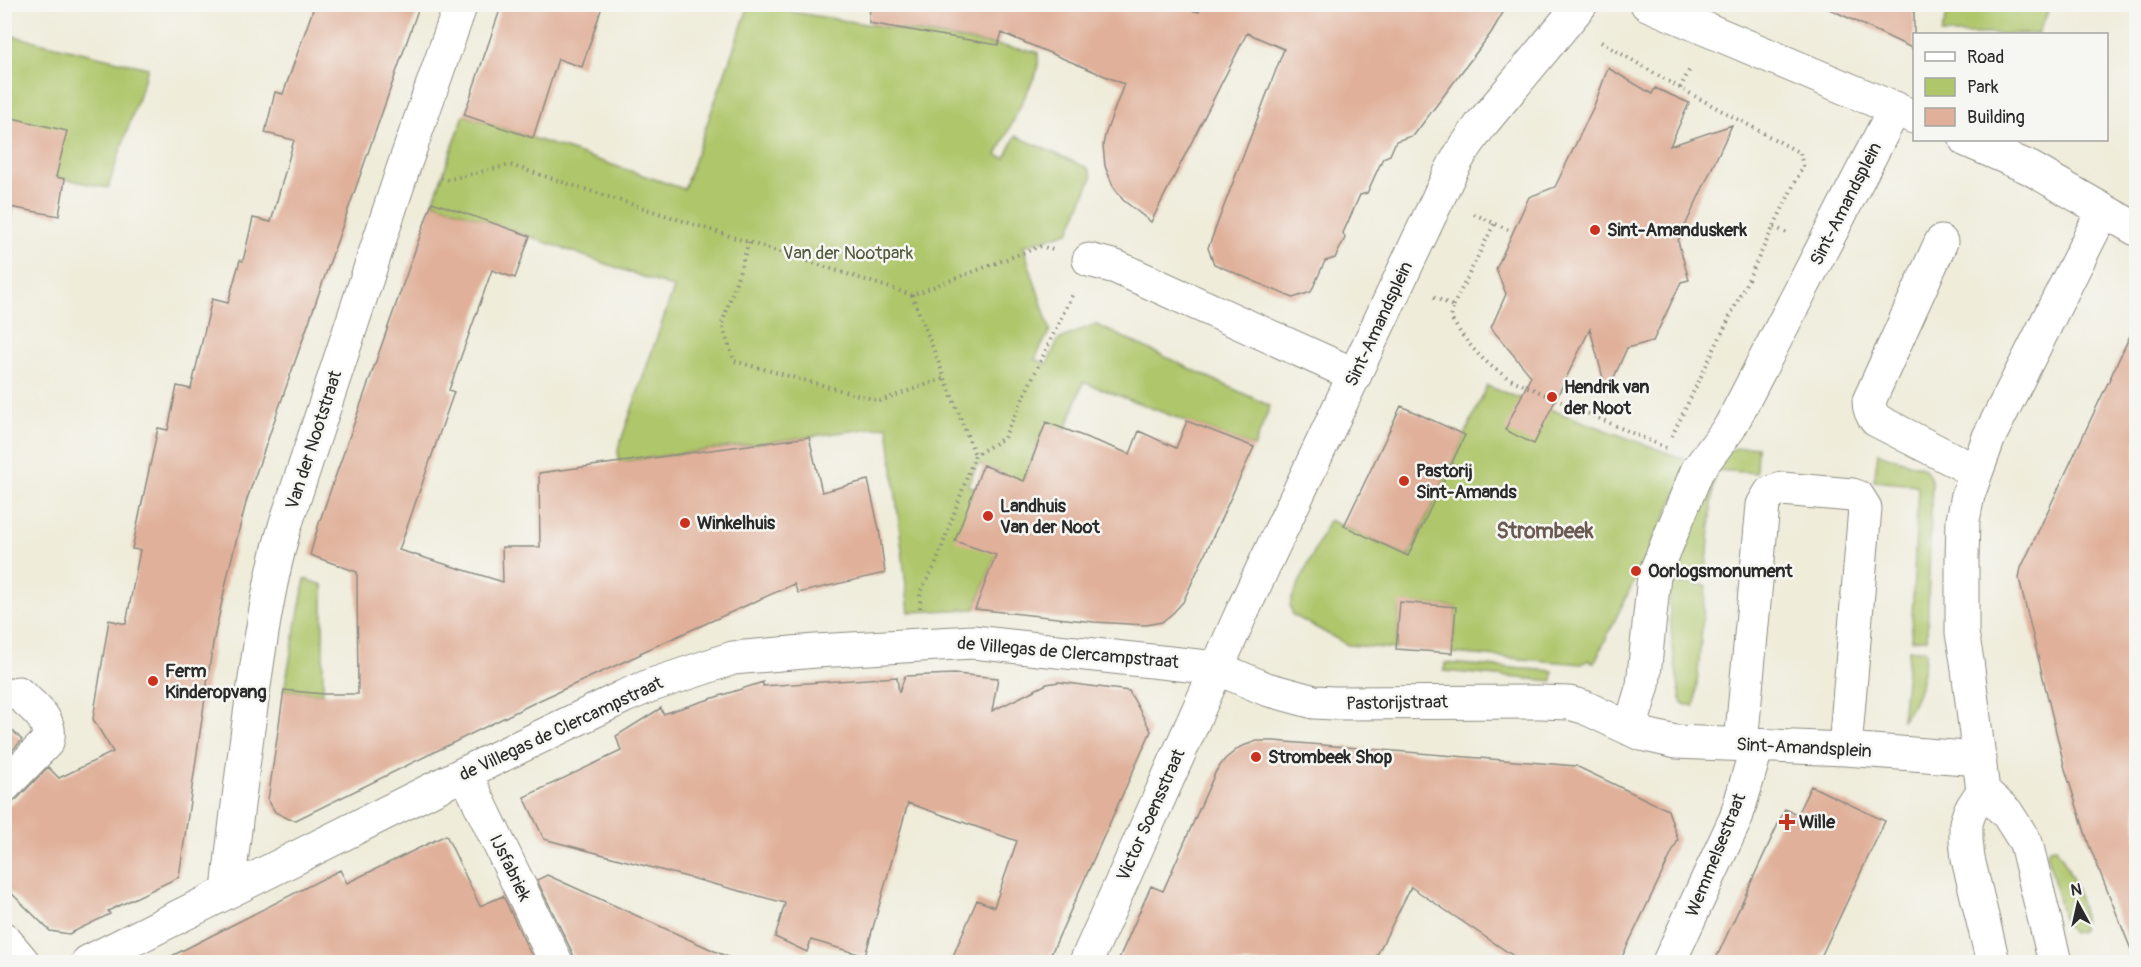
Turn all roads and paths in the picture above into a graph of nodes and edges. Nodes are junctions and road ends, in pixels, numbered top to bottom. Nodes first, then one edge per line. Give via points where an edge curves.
1 (460, 4) edge
2 (1581, 4) edge
3 (1647, 4) edge
4 (1601, 42) dead end
5 (1691, 67) dead end
6 (1680, 88) junction
7 (1905, 112) edge
8 (1968, 141) edge
9 (433, 175) dead end
10 (1467, 210) dead end
11 (2103, 211) junction
12 (1494, 224) junction
13 (2136, 229) edge
14 (1509, 230) dead end
15 (749, 242) junction
16 (1941, 242) dead end
17 (1089, 260) junction
18 (1428, 294) dead end
19 (912, 295) junction
20 (1453, 306) junction
21 (1355, 375) junction
22 (945, 378) junction
23 (1671, 437) dead end
24 (1666, 448) dead end
25 (975, 455) junction
26 (1975, 471) junction
27 (920, 613) dead end
28 (1217, 668) junction
29 (18, 693) dead end
30 (1584, 707) joint
31 (1630, 729) junction
32 (1749, 745) junction
33 (1845, 749) junction
34 (465, 773) junction
35 (1981, 775) junction
36 (4, 786) edge
37 (228, 891) junction
38 (4, 939) edge
39 (23, 963) edge
40 (88, 963) edge
41 (556, 963) edge
42 (1086, 963) edge
43 (1669, 963) edge
44 (1993, 963) edge
45 (2055, 963) edge

1 - 37 street, Van der Nootstraat via 272,570
2 - 21 street, Sint-Amandsplein via 1461,153
3 - 7 street, Sint-Amandsplein
4 - 6 path
5 - 6 path
6 - 23 path via 1800,153 1803,166
7 - 31 street, Sint-Amandsplein via 1730,427 1697,471 1654,576 1643,685
8 - 11 street via 2030,168
9 - 15 path via 446,180 510,165
10 - 12 path
11 - 13 street
11 - 26 street
12 - 14 path
12 - 20 path
15 - 19 path
15 - 22 path via 722,324 734,361 880,401
16 - 26 street via 1869,408 1876,420
17 - 19 path via 1041,246
17 - 21 street via 1116,267
17 - 25 path via 1004,438
18 - 20 path
19 - 22 path
20 - 24 path via 1451,318 1466,342 1494,369
21 - 28 street, Sint-Amandsplein
22 - 25 path
25 - 27 path via 935,566 920,592
26 - 35 street via 1964,520 1960,602
28 - 30 street, Pastorijstraat via 1266,689 1314,702 1541,702
28 - 34 street, de Villegas de Clercampstraat via 973,642 733,658 650,686
28 - 42 street, Victor Soensstraat
29 - 36 street via 45,719 50,734 47,742
30 - 31 street, Sint-Amandsplein
31 - 32 street, Sint-Amandsplein via 1676,742
32 - 33 street, Sint-Amandsplein
32 - 33 street, Wemmelsestraat via 1763,505 1770,493 1782,489 1852,495 1865,508
32 - 43 street, Wemmelsestraat via 1736,818
33 - 35 street, Sint-Amandsplein
34 - 37 street, de Villegas de Clercampstraat
34 - 41 street, IJsfabriek
35 - 44 street via 1966,823 1965,840
35 - 45 street via 2026,843
37 - 40 street, de Villegas de Clercampstraat
38 - 39 street

